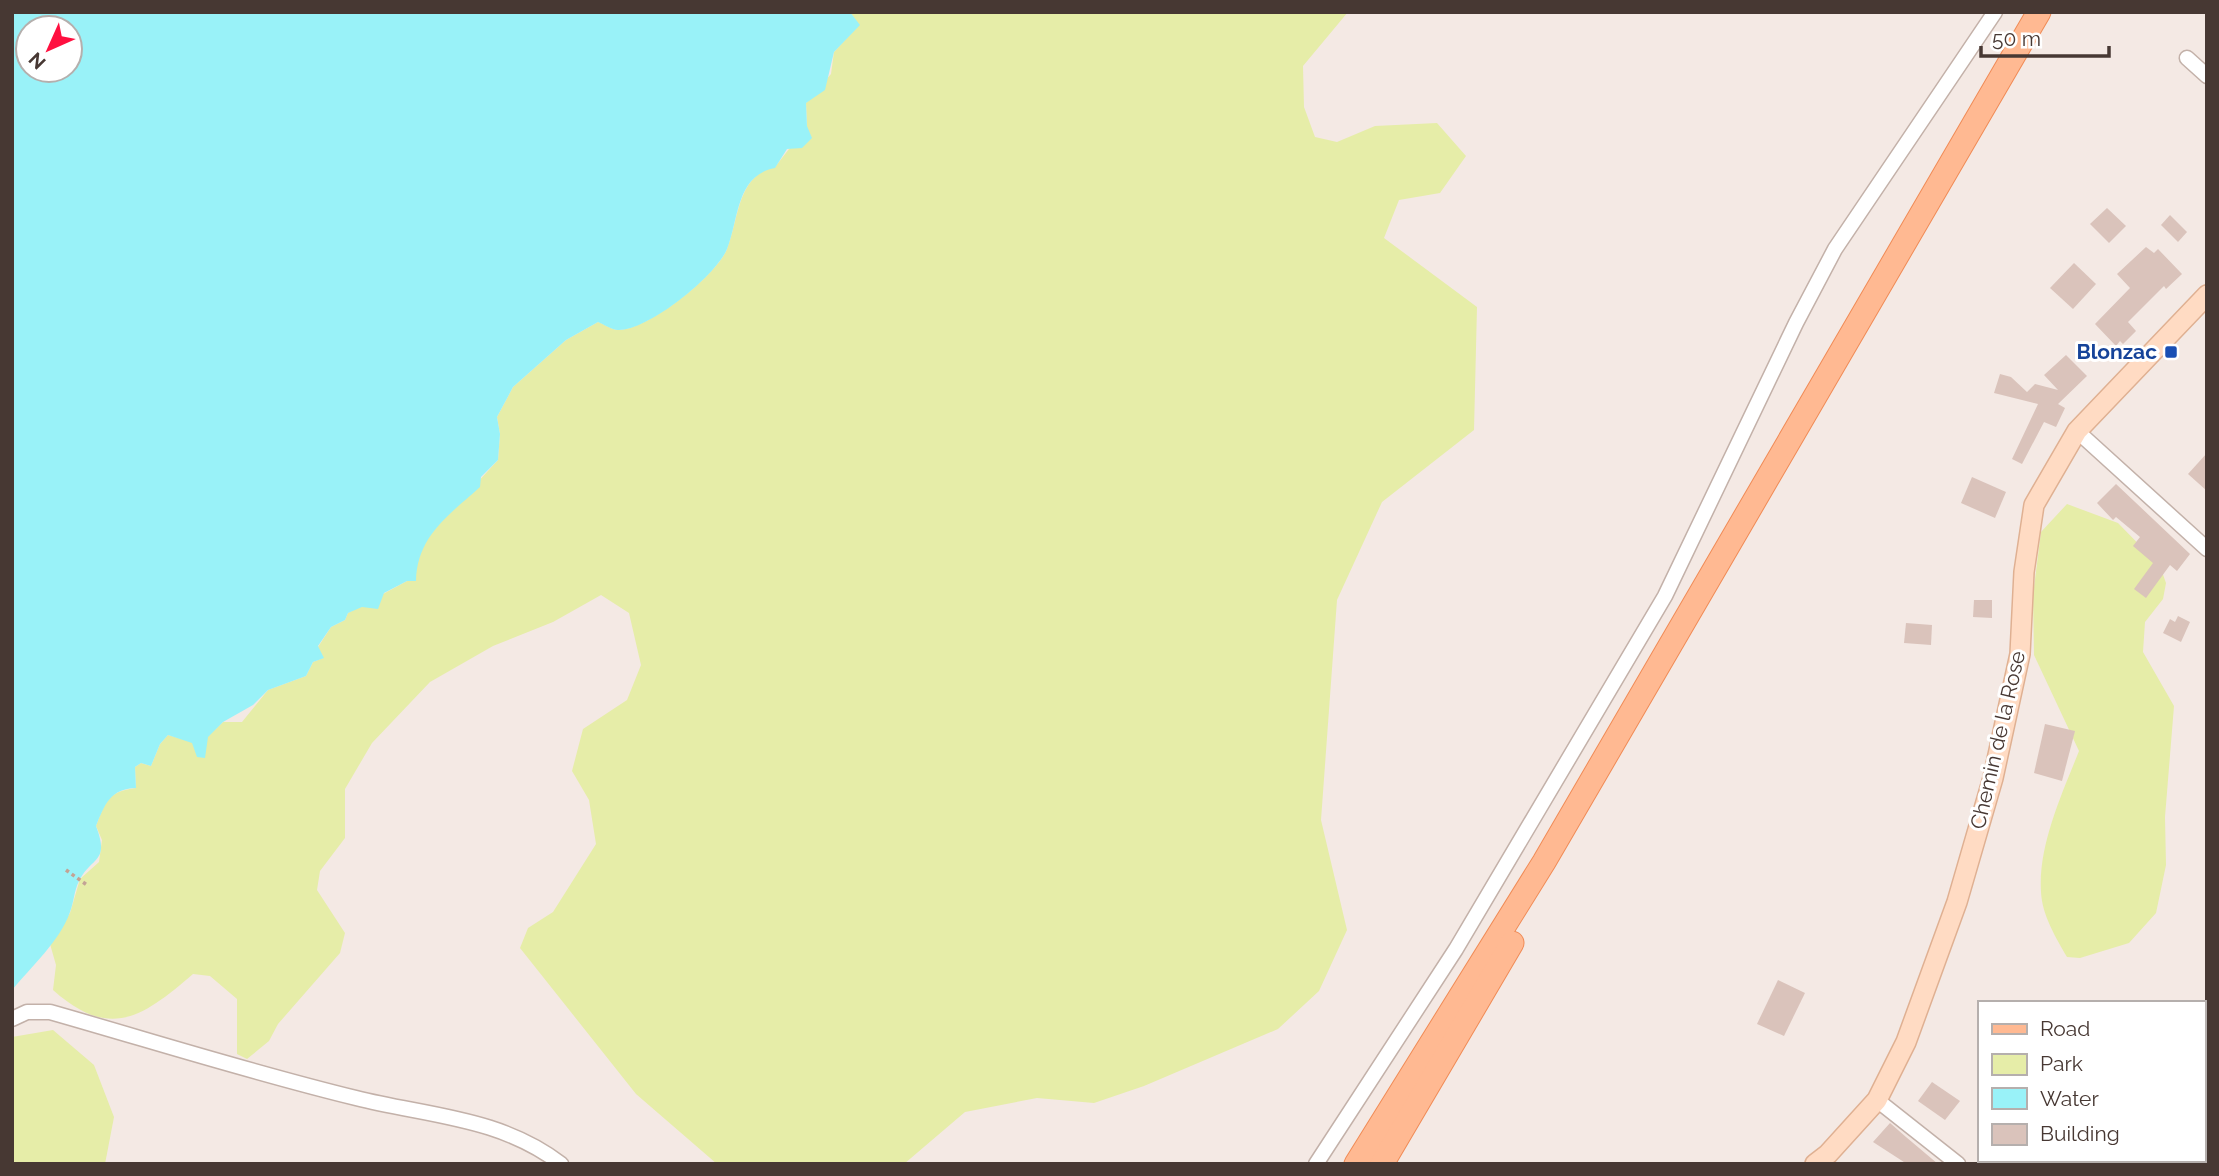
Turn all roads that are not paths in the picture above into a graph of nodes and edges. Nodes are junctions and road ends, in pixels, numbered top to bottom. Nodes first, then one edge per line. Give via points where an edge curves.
1 (1995, 12) edge
2 (2039, 12) edge
3 (2057, 12) edge
4 (2187, 58) dead end
5 (2207, 76) edge
6 (2207, 295) edge
7 (2077, 431) junction
8 (2207, 549) edge
9 (12, 1019) edge
10 (1877, 1100) junction
11 (561, 1164) edge
12 (1316, 1164) edge
13 (1356, 1164) edge
14 (1382, 1164) edge
15 (1815, 1164) edge
16 (1958, 1164) edge

1 - 12 street via 1835,249 1665,596 1456,949
2 - 13 main road via 1544,862
3 - 14 main road
4 - 5 street
6 - 7 main road, Chemin de la Rose
7 - 8 street
7 - 10 main road, Chemin de la Rose via 2034,505 2024,572 2020,654 1993,778 1956,902 1906,1042
9 - 11 street via 27,1012 50,1012 358,1099 465,1118 494,1128
10 - 15 main road, Chemin de la Rose
10 - 16 street

